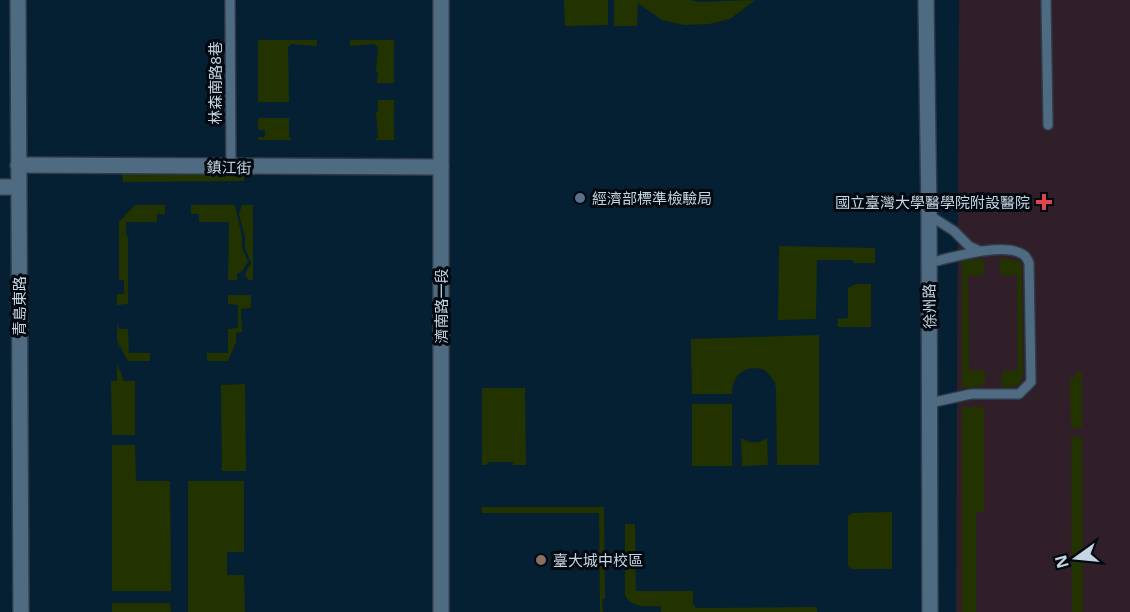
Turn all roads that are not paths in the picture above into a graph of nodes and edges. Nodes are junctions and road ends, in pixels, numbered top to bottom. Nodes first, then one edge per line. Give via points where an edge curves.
1 (18, 0) edge
2 (230, 0) edge
3 (441, 0) edge
4 (926, 0) edge
5 (1046, 0) edge
6 (1048, 125) dead end
7 (18, 165) junction
8 (231, 167) junction
9 (441, 167) junction
10 (0, 187) edge
11 (18, 187) junction
12 (929, 215) junction
13 (980, 250) junction
14 (928, 263) junction
15 (930, 403) junction
16 (21, 612) edge
17 (441, 612) edge
18 (930, 612) edge

1 - 7 street, 青島東路
2 - 8 lane, 林森南路8巷
3 - 9 street, 濟南路一段
4 - 12 street, 徐州路
5 - 6 lane
7 - 8 street, 鎮江街
7 - 11 street, 青島東路
8 - 9 street, 鎮江街
9 - 17 street, 濟南路一段
10 - 11 street
11 - 16 street, 青島東路
12 - 13 lane
12 - 14 street, 徐州路
13 - 14 lane
13 - 15 lane via 1010,250 1023,255 1029,263 1031,381 1019,394 971,394
14 - 15 street, 徐州路
15 - 18 street, 徐州路

